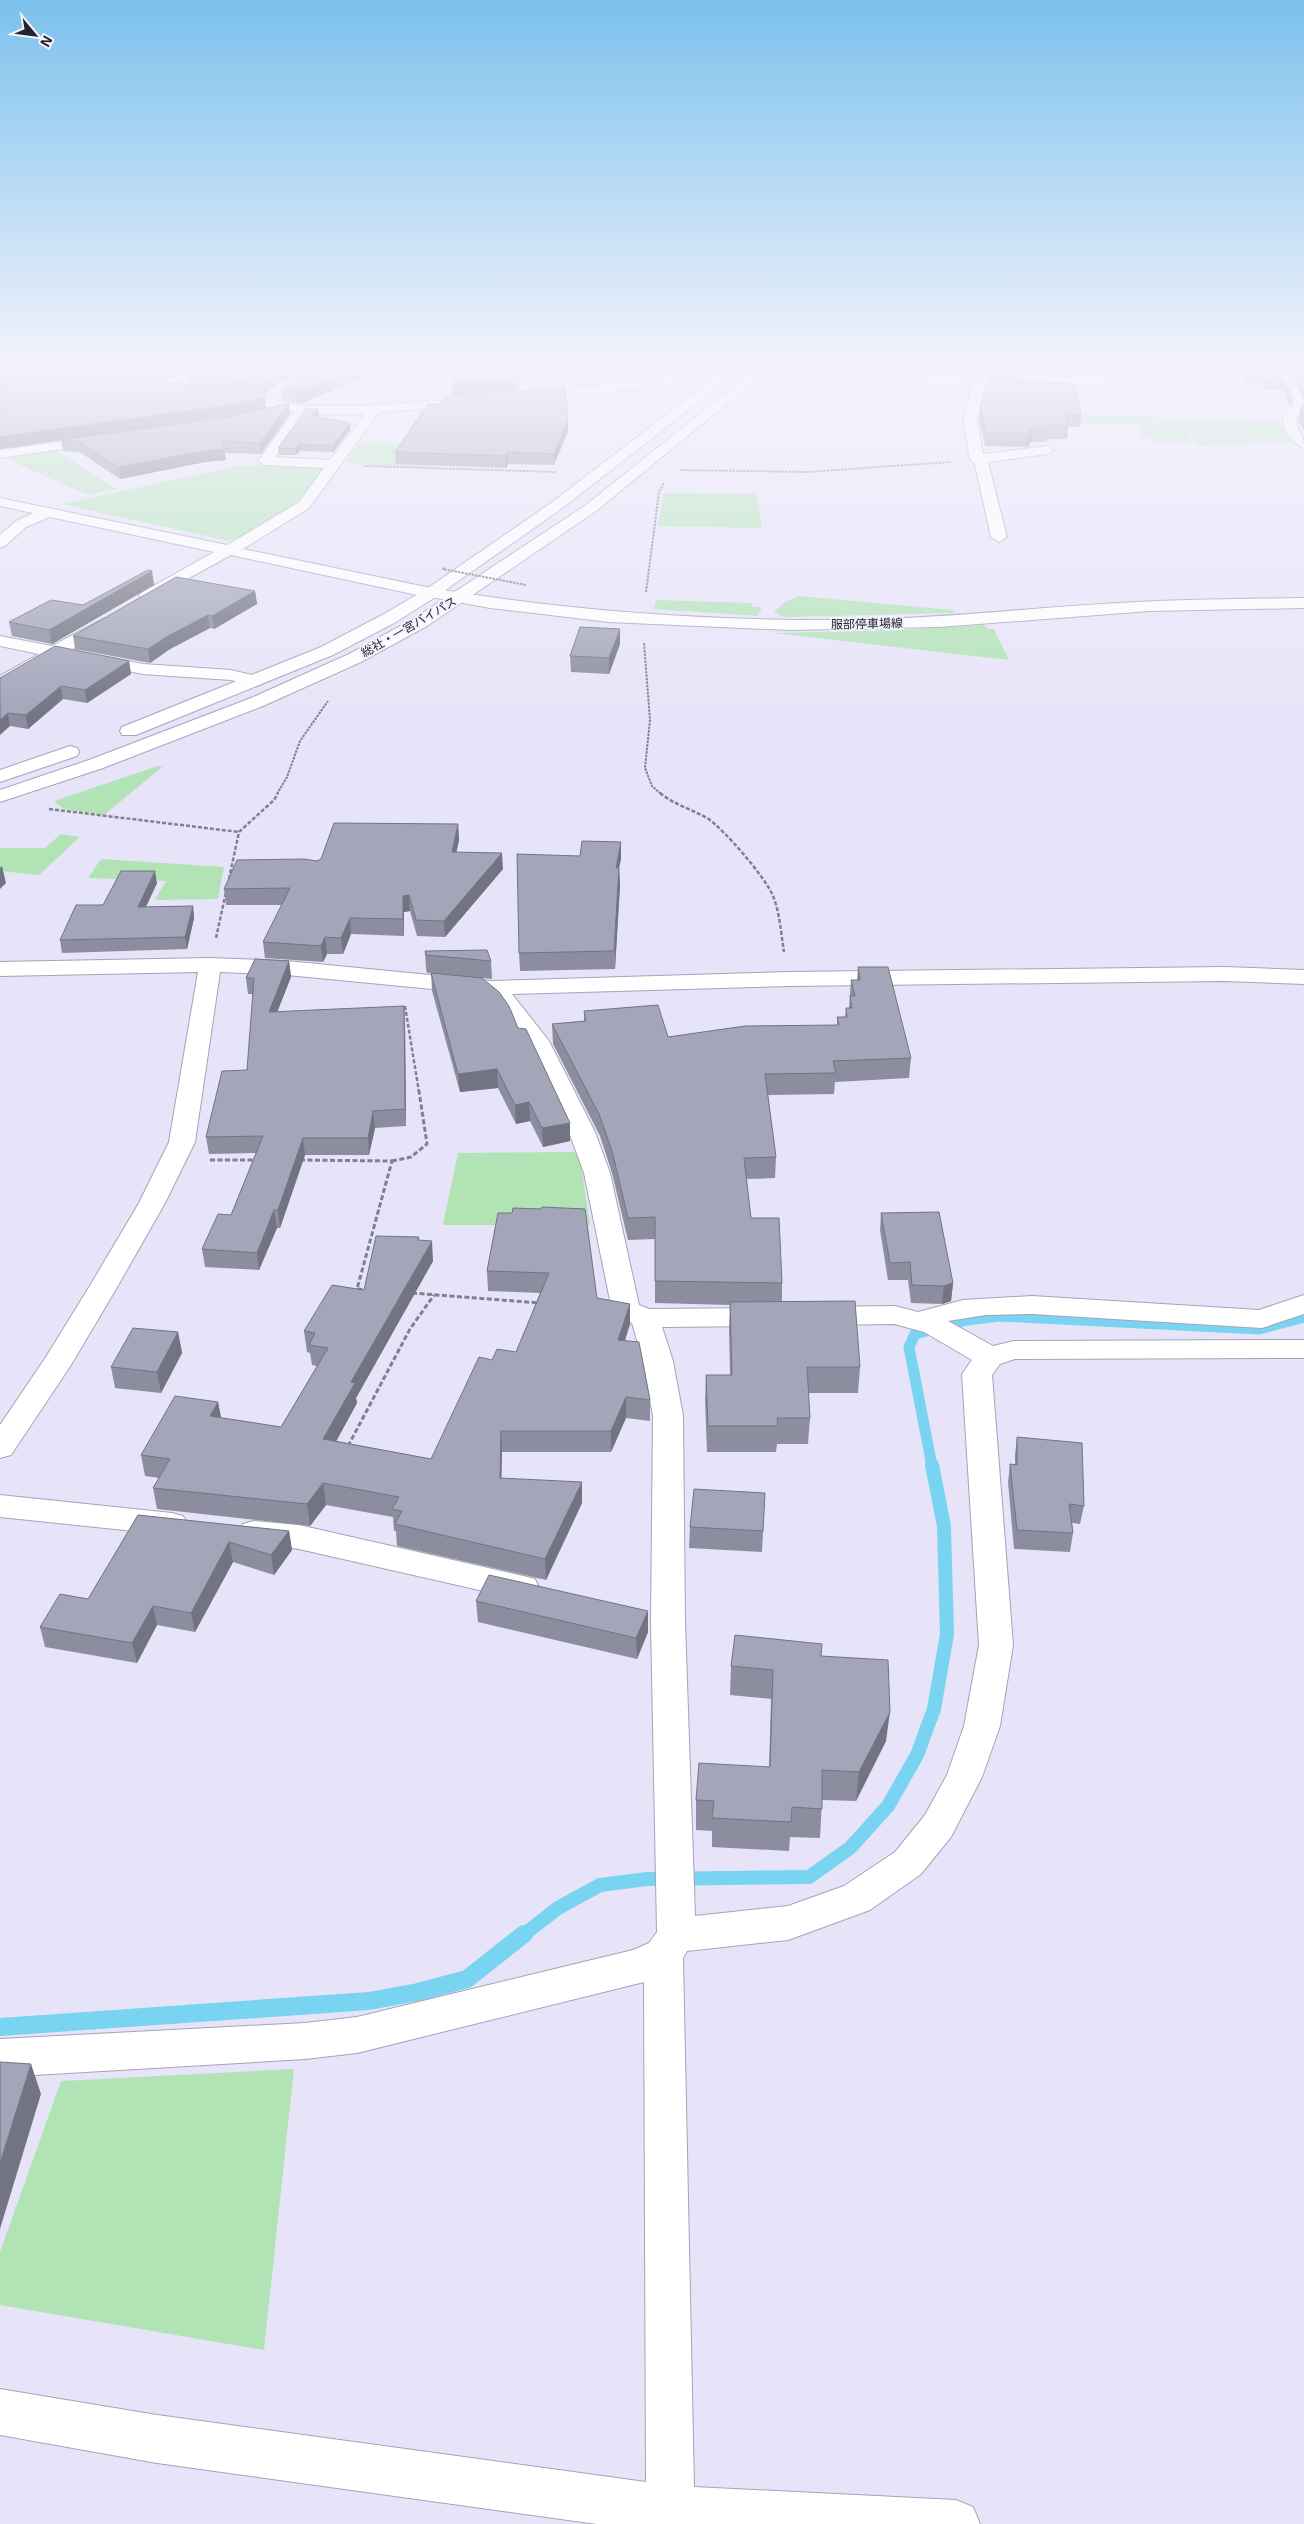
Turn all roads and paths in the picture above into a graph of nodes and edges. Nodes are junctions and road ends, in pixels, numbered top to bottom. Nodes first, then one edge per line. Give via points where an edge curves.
1 (320, 484) edge
2 (585, 484) edge
3 (620, 484) edge
4 (986, 484) edge
5 (659, 492) dead end
6 (0, 502) edge
7 (51, 512) junction
8 (998, 537) dead end
9 (0, 543) edge
10 (230, 550) junction
11 (445, 568) dead end
12 (526, 585) dead end
13 (431, 593) junction
14 (459, 598) junction
15 (1304, 603) edge
16 (131, 608) edge
17 (116, 617) edge
18 (642, 620) junction
19 (0, 641) edge
20 (52, 653) junction
21 (319, 675) junction
22 (254, 681) junction
23 (0, 683) edge
24 (114, 737) dead end
25 (86, 747) dead end
26 (0, 776) edge
27 (6, 794) edge
28 (239, 832) junction
29 (229, 880) edge
30 (226, 889) edge
31 (210, 965) junction
32 (0, 969) edge
33 (1304, 977) edge
34 (789, 979) junction
35 (402, 981) junction
36 (491, 988) junction
37 (173, 1160) junction
38 (263, 1160) edge
39 (293, 1160) edge
40 (392, 1161) junction
41 (376, 1290) edge
42 (405, 1293) edge
43 (434, 1295) junction
44 (549, 1304) edge
45 (1304, 1304) edge
46 (645, 1318) junction
47 (932, 1327) junction
48 (1304, 1349) edge
49 (990, 1357) junction
50 (0, 1448) edge
51 (345, 1450) edge
52 (0, 1506) edge
53 (552, 1595) edge
54 (669, 1945) junction
55 (0, 2058) edge
56 (0, 2412) edge
57 (672, 2517) edge
58 (956, 2524) edge

1 - 10 main road via 304,505
2 - 13 main road, 総社・一宮バイパス
3 - 14 main road, 総社・一宮バイパス
4 - 8 main road
5 - 18 path
6 - 7 main road, 服部停車場線
7 - 9 main road via 22,524
7 - 10 main road, 服部停車場線
10 - 13 main road, 服部停車場線
10 - 16 main road
11 - 12 path, bridge
13 - 14 main road, 服部停車場線
13 - 22 main road, 総社・一宮バイパス via 327,651
14 - 18 main road, 服部停車場線
14 - 21 main road, 総社・一宮バイパス via 421,622
15 - 18 main road, 服部停車場線 via 1149,606 910,623 768,624
17 - 20 main road
18 - 34 path via 650,720 644,768 652,786 666,798 707,818 723,830 773,895
19 - 20 main road
20 - 22 main road via 143,670 232,675
20 - 23 main road
21 - 27 main road, 総社・一宮バイパス via 189,729
21 - 28 path via 336,685 333,695 300,742 274,800
22 - 24 main road, 総社・一宮バイパス
25 - 26 main road
27 - 28 path via 64,812
28 - 29 path
30 - 31 path
31 - 32 main road
31 - 35 main road via 287,968
31 - 37 main road via 182,1142
33 - 34 main road via 1225,974
34 - 36 main road
35 - 36 main road
35 - 40 path via 427,1144 411,1157
36 - 46 main road via 509,1004 537,1041 582,1132 597,1173 626,1310
37 - 38 path
37 - 50 main road via 102,1289
39 - 40 path
40 - 41 path via 357,1289
42 - 43 path
43 - 44 path
43 - 51 path via 410,1329
45 - 47 main road via 1262,1319 1018,1304 933,1315
46 - 47 main road via 895,1315
46 - 54 main road via 658,1361 668,1416 653,1618 675,1881
47 - 49 main road
48 - 49 main road via 1014,1350
49 - 54 main road via 977,1374 996,1645 982,1726 964,1778 938,1826 908,1863 857,1898 788,1923
52 - 53 main road via 299,1537
54 - 55 main road via 639,1966 357,2035
54 - 57 main road
56 - 57 main road
57 - 58 main road

